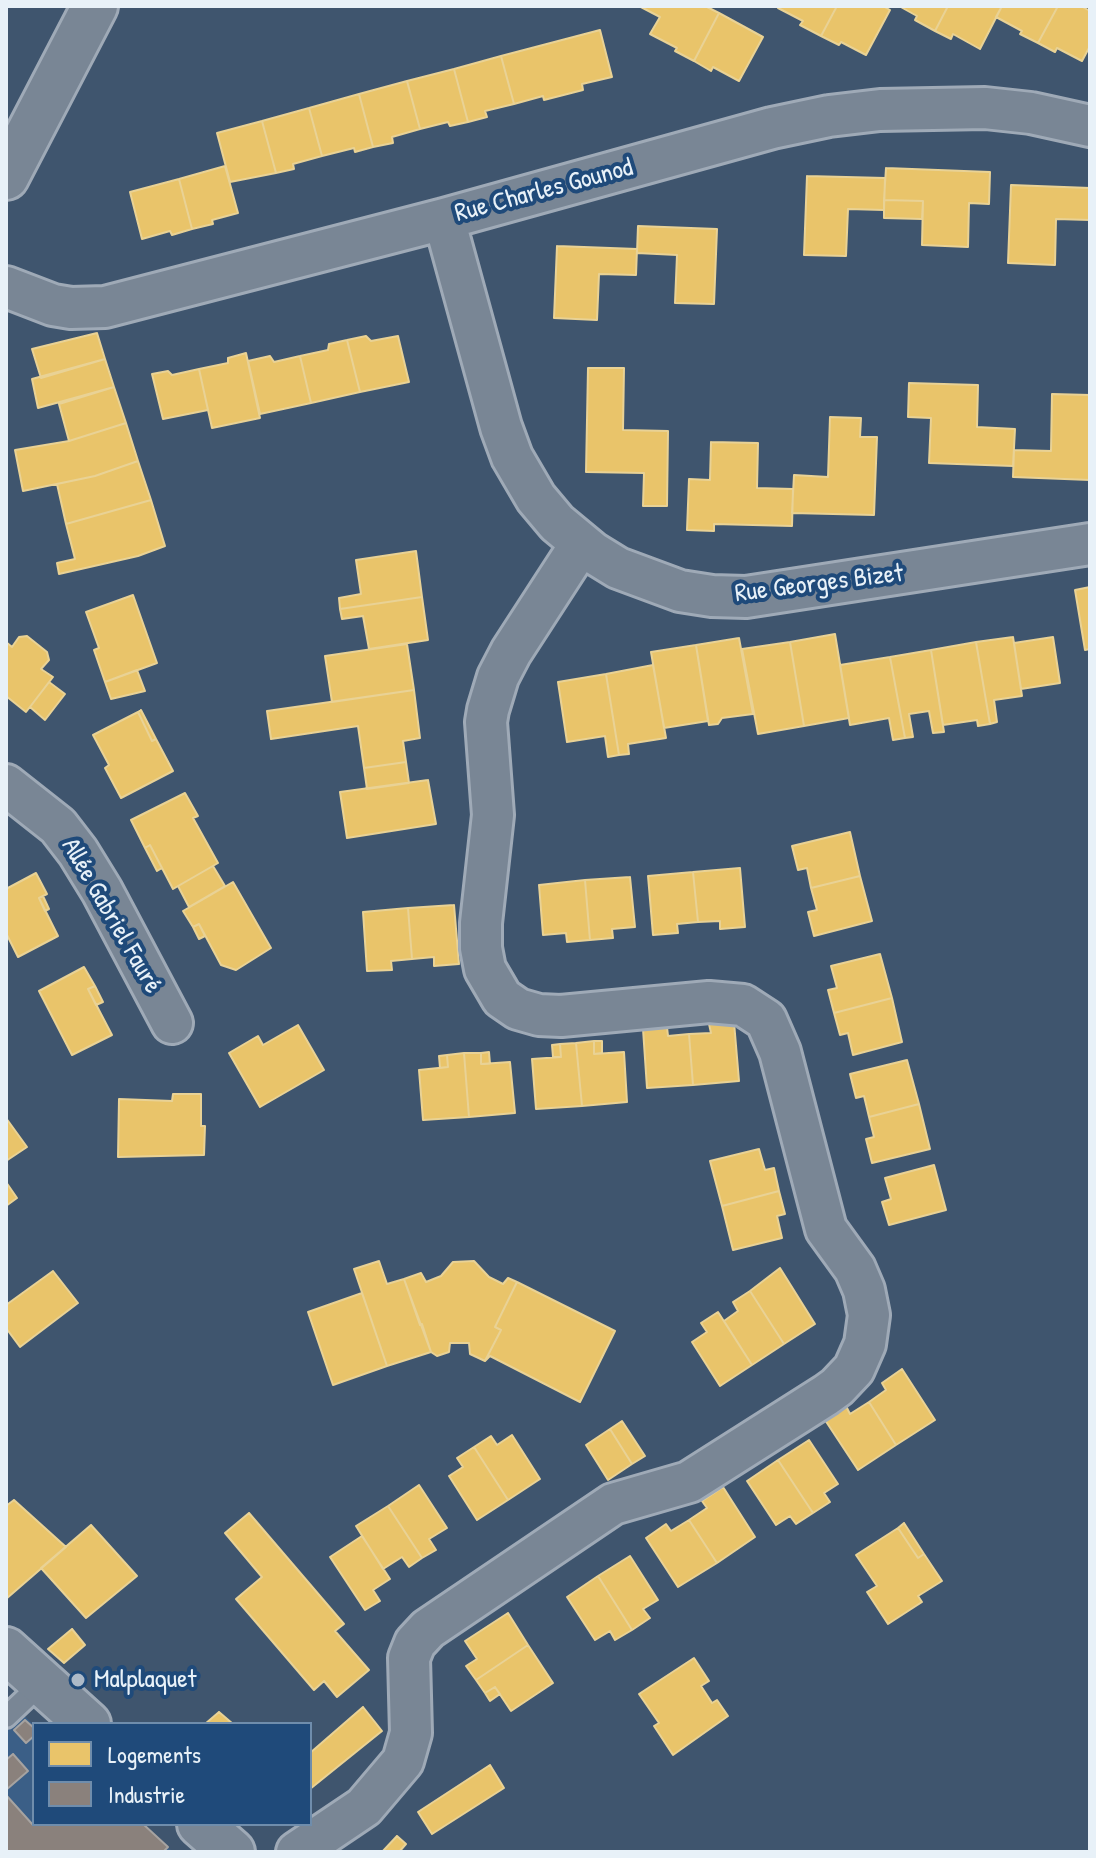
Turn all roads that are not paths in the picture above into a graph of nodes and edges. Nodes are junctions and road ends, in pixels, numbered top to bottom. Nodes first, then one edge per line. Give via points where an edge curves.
1 (95, 6) edge
2 (1090, 126) edge
3 (6, 177) edge
4 (444, 219) junction
5 (6, 287) edge
6 (581, 544) junction
7 (1090, 544) edge
8 (6, 785) edge
9 (172, 1023) dead end
10 (6, 1650) edge
11 (42, 1683) junction
12 (6, 1717) edge
13 (86, 1722) edge
14 (202, 1826) edge
15 (232, 1852) edge
16 (297, 1852) edge

1 - 3 street
2 - 4 street, Rue Charles Gounod via 985,108 829,116
4 - 5 street, Rue Charles Gounod via 105,307 53,305
4 - 6 street, Rue Georges Bizet via 512,457 546,511
6 - 7 street, Rue Georges Bizet via 648,581 695,593 746,597
6 - 16 street via 511,652 490,699 486,722 493,815 481,923 490,981 509,1003 550,1016 720,1003 743,1005 766,1020 780,1052 826,1229 864,1290 868,1329 854,1369 837,1387 689,1482 613,1504 428,1629 409,1658 411,1733 403,1761 364,1807
8 - 9 street, Allée Gabriel Fauré via 58,826 78,852
10 - 11 street
11 - 12 lane
11 - 13 street
14 - 15 street

